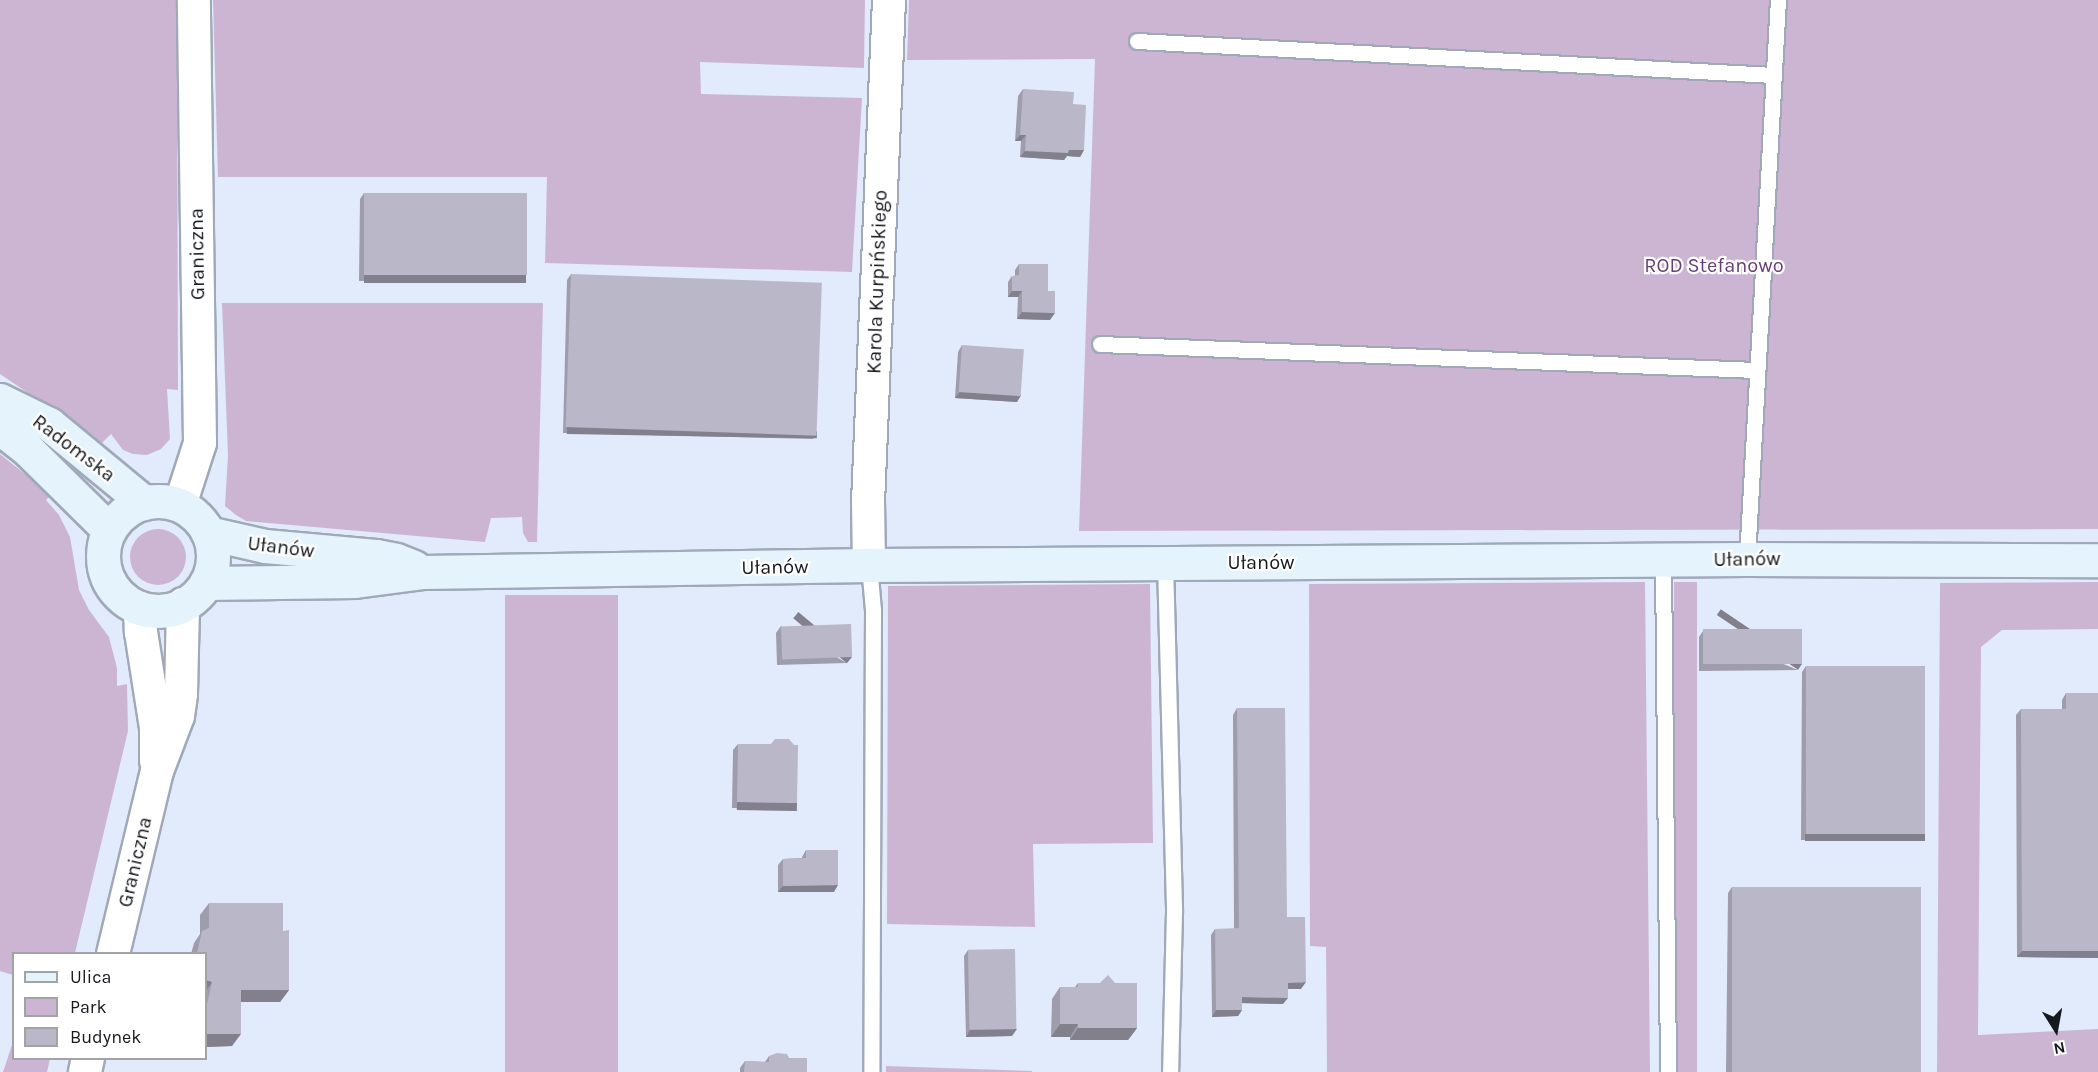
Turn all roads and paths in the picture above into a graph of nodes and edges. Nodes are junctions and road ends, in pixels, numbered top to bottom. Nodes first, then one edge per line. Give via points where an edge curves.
1 (194, 0) edge
2 (889, 0) edge
3 (1778, 0) edge
4 (1137, 41) dead end
5 (1774, 75) junction
6 (1100, 345) dead end
7 (1757, 370) junction
8 (0, 400) edge
9 (0, 428) edge
10 (145, 502) junction
11 (180, 505) junction
12 (109, 530) junction
13 (208, 532) junction
14 (1747, 559) junction
15 (1663, 560) junction
16 (2098, 560) edge
17 (1165, 563) junction
18 (869, 565) junction
19 (423, 572) junction
20 (194, 594) junction
21 (140, 608) junction
22 (157, 771) junction
23 (113, 952) edge
24 (871, 1072) edge
25 (1170, 1072) edge
26 (1668, 1072) edge

1 - 11 street, Graniczna via 200,443
2 - 18 street, Karola Kurpińskiego via 868,503
3 - 5 lane
4 - 5 lane
5 - 7 lane
6 - 7 lane
7 - 14 lane
8 - 10 street, Radomska via 49,424
9 - 12 street, Radomska via 29,451
10 - 11 street
10 - 12 street via 124,513
11 - 13 street via 197,517
12 - 21 street via 103,552 106,576 119,595
13 - 19 street, Ułanów via 265,546 396,560
13 - 20 street via 213,559
14 - 15 street, Ułanów
14 - 16 street, Ułanów
15 - 17 street, Ułanów
15 - 26 lane
17 - 18 street, Ułanów
17 - 25 lane via 1174,912
18 - 19 street, Ułanów
18 - 24 lane via 873,610
19 - 20 street, Ułanów
20 - 21 street via 164,610
20 - 22 street, Graniczna via 178,717
21 - 22 street, Graniczna via 156,728
22 - 23 street, Graniczna

